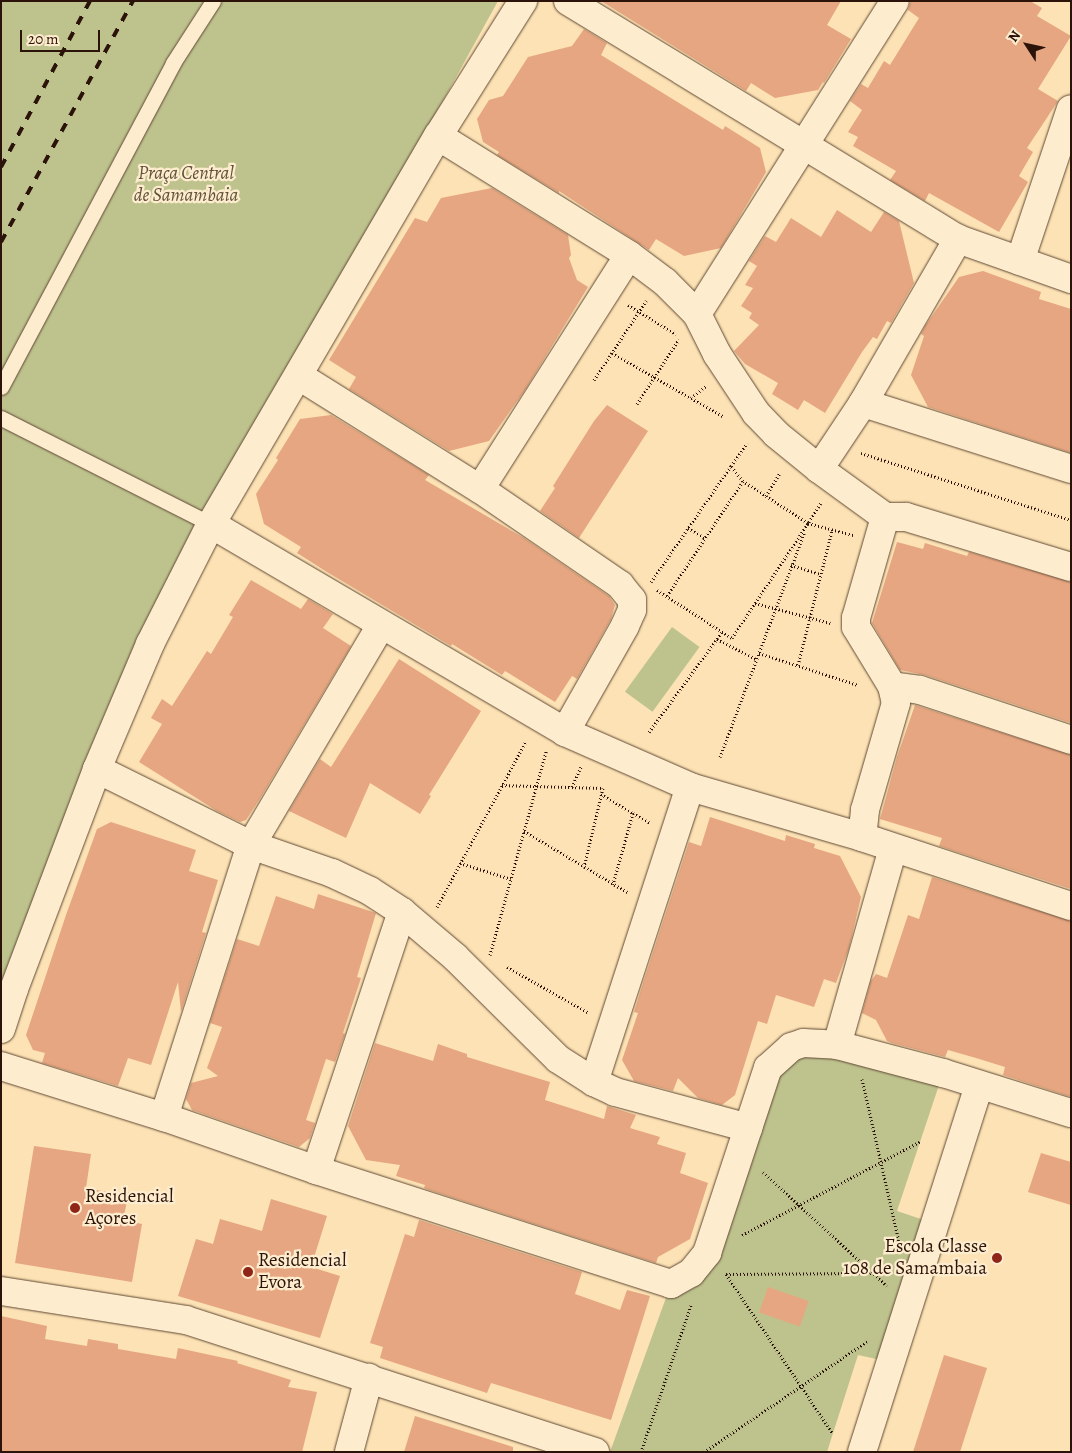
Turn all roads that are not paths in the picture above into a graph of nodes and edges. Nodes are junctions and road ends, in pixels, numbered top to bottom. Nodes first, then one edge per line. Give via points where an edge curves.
1 (213, 1) edge
2 (523, 1) edge
3 (568, 1) edge
4 (894, 1) edge
5 (1071, 109) edge
6 (438, 136) junction
7 (805, 147) junction
8 (958, 239) junction
9 (629, 255) junction
10 (1020, 262) junction
11 (1071, 279) edge
12 (697, 314) junction
13 (298, 376) junction
14 (1, 386) edge
15 (863, 404) junction
16 (1, 418) edge
17 (1071, 469) edge
18 (819, 470) junction
19 (480, 489) junction
20 (885, 517) junction
21 (211, 524) junction
22 (1071, 567) edge
23 (381, 625) junction
24 (892, 686) junction
25 (557, 739) junction
26 (1071, 740) edge
27 (97, 769) junction
28 (690, 787) junction
29 (862, 837) junction
30 (250, 845) junction
31 (893, 849) junction
32 (1071, 906) edge
33 (402, 912) junction
34 (7, 987) edge
35 (1, 1029) edge
36 (846, 1047) junction
37 (1, 1066) edge
38 (594, 1082) junction
39 (979, 1086) junction
40 (1071, 1113) edge
41 (164, 1117) junction
42 (745, 1139) junction
43 (316, 1170) junction
44 (1, 1291) edge
45 (369, 1378) junction
46 (349, 1452) edge
47 (595, 1452) edge
48 (862, 1452) edge

1 - 14 lane via 173,63
2 - 6 street
3 - 7 street
4 - 7 street
5 - 10 street
6 - 9 street
6 - 13 street
7 - 8 street
7 - 12 street
8 - 10 street
8 - 15 street
9 - 12 street via 665,282
9 - 19 street
10 - 11 street
12 - 18 street via 717,354 756,413
13 - 19 street
13 - 21 street
15 - 17 street
15 - 18 street
16 - 21 lane
18 - 20 street
19 - 25 street via 620,585 632,600 632,610 625,626
20 - 22 street via 913,519
20 - 24 street via 856,627
21 - 23 street
21 - 27 street via 150,644
23 - 25 street
23 - 30 street
24 - 26 street via 920,690
24 - 29 street via 896,703 865,810
25 - 28 street
27 - 30 street
27 - 34 street
28 - 29 street
28 - 38 street
29 - 31 street
30 - 33 street via 332,873 370,891
30 - 41 street
31 - 32 street
31 - 36 street
33 - 38 street via 455,957 558,1059
33 - 43 street
34 - 35 street
36 - 39 street
36 - 42 street via 803,1043 779,1056 768,1068
37 - 41 street
38 - 42 street
39 - 40 street
39 - 48 street
41 - 43 street
42 - 43 street via 707,1253 691,1273 671,1284
44 - 45 street via 186,1320
45 - 46 street
45 - 47 street

